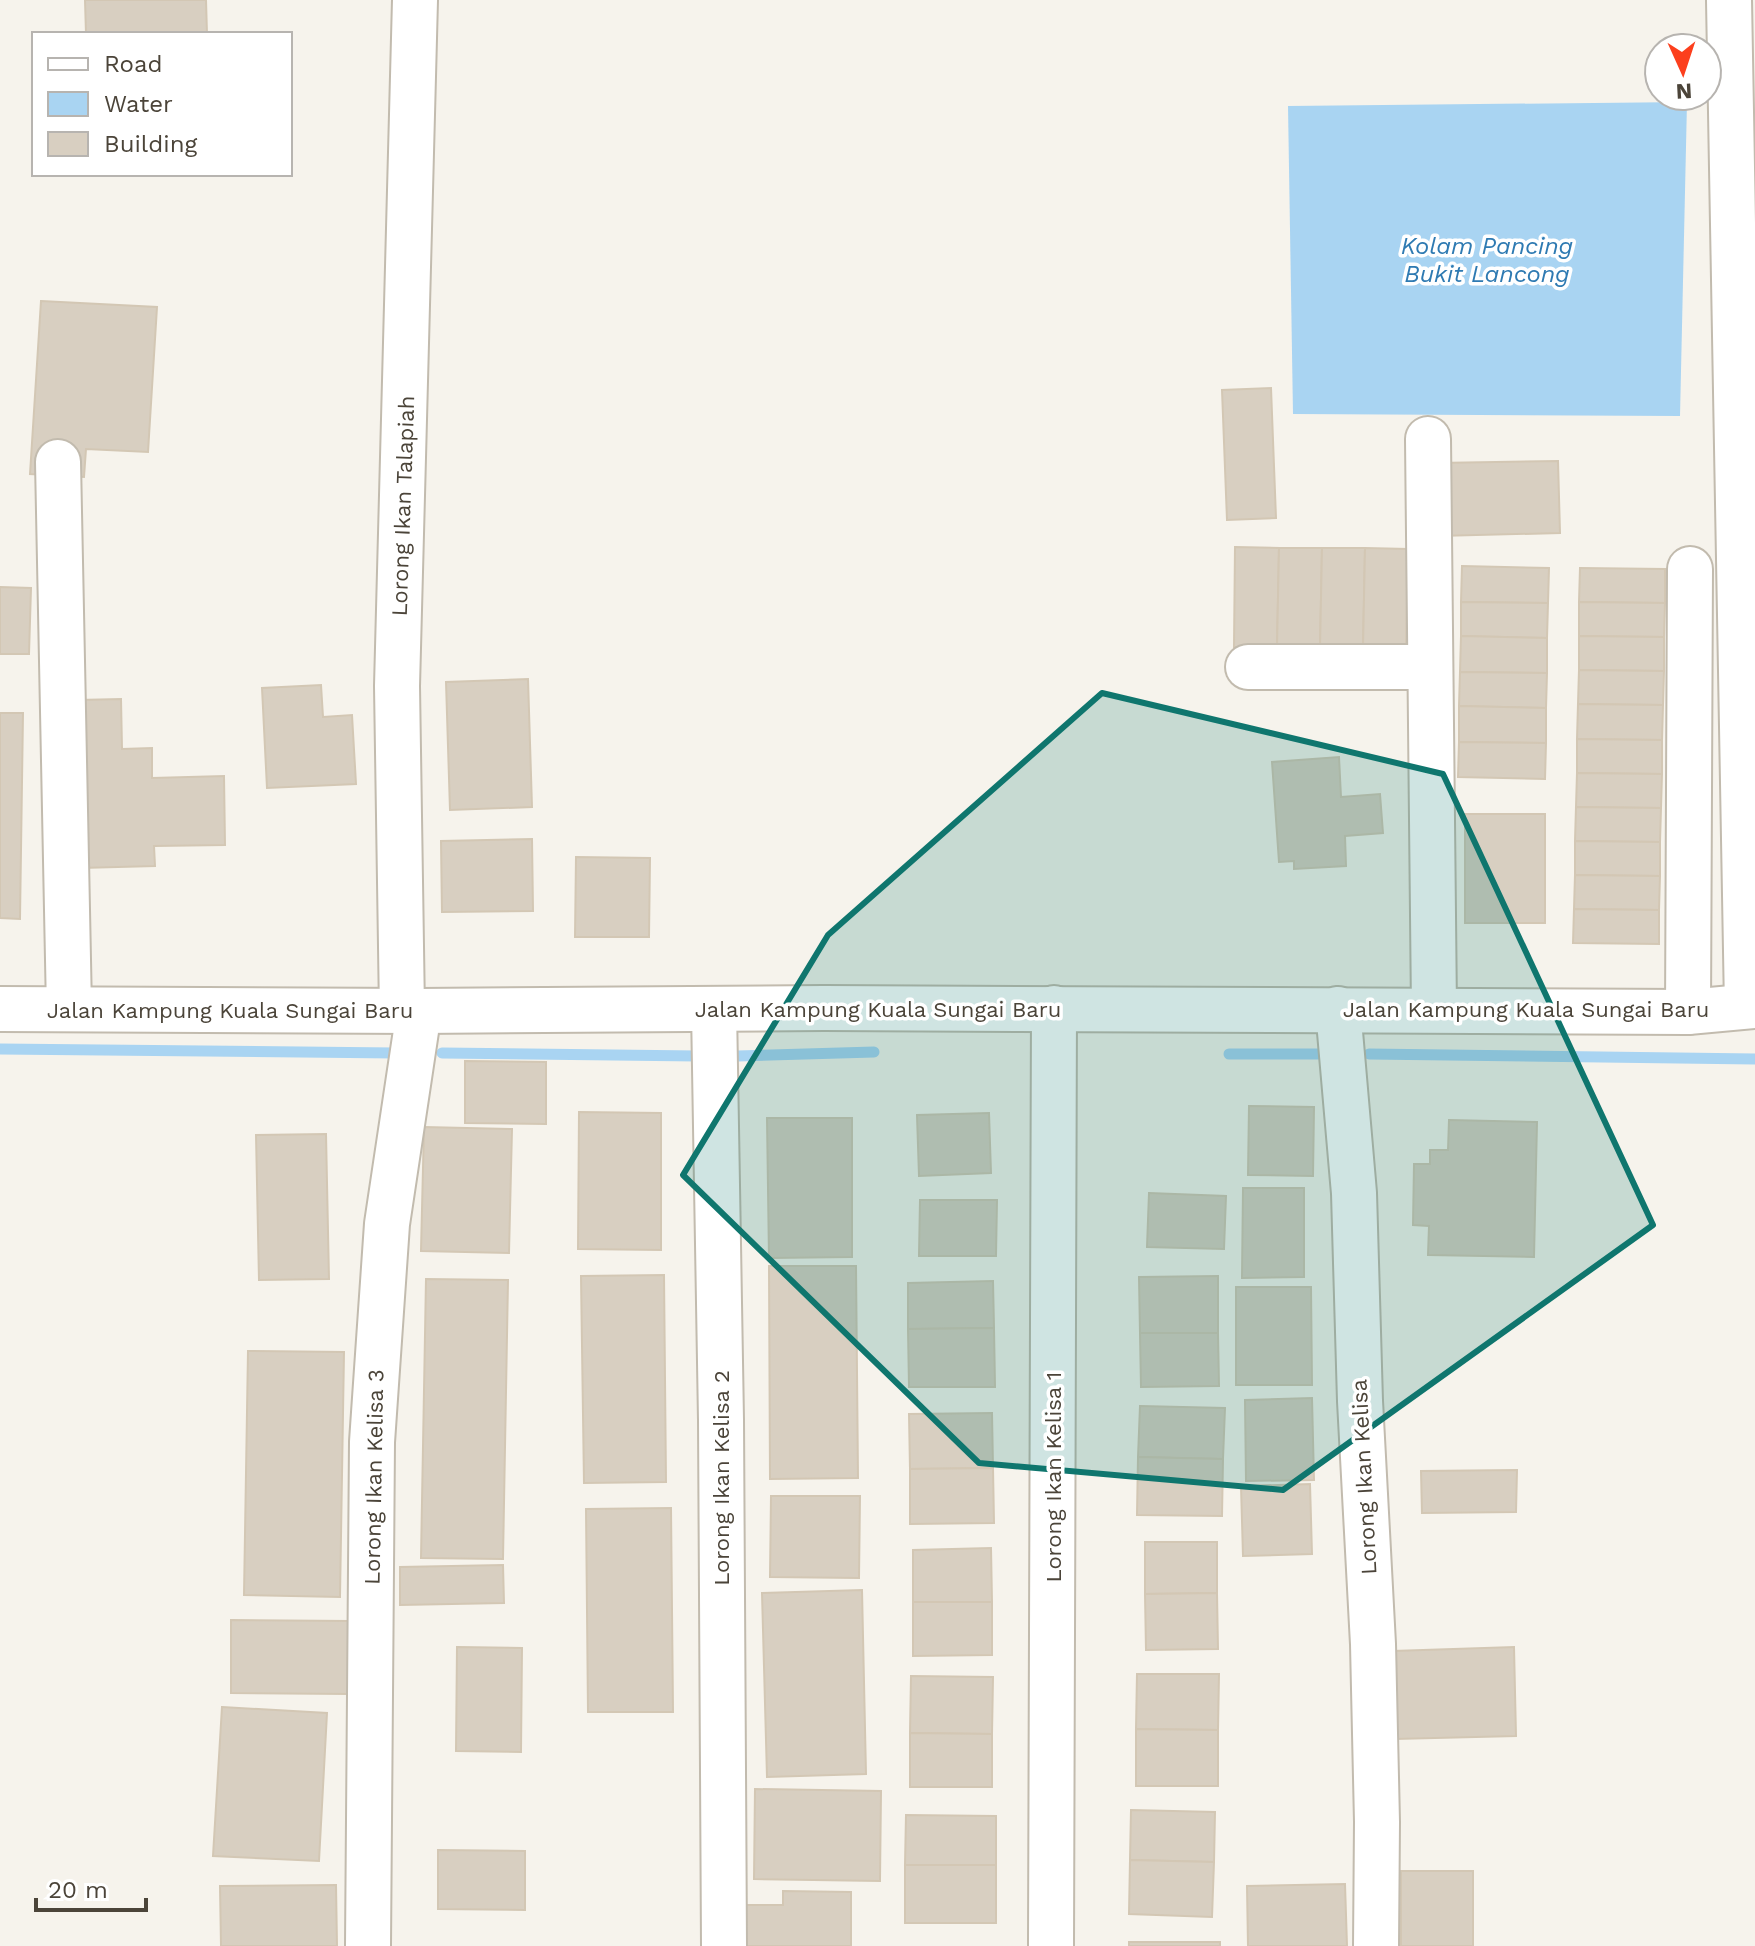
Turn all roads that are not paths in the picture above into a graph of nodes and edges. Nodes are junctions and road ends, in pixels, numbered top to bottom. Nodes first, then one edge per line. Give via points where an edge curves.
1 (415, 0) edge
2 (1729, 0) edge
3 (1428, 439) dead end
4 (58, 462) dead end
5 (1690, 569) dead end
6 (1248, 667) dead end
7 (1430, 667) junction
8 (1751, 1006) edge
9 (1054, 1008) junction
10 (0, 1009) edge
11 (69, 1009) junction
12 (714, 1009) junction
13 (1338, 1009) junction
14 (1434, 1010) junction
15 (410, 1011) junction
16 (1688, 1012) junction
17 (368, 1946) edge
18 (724, 1946) edge
19 (1051, 1946) edge
20 (1376, 1946) edge

1 - 15 street, Lorong Ikan Talapiah via 397,686
2 - 8 street
3 - 7 street
4 - 11 street
5 - 16 street
6 - 7 street
7 - 14 street
8 - 16 street, Jalan Kampung Kuala Sungai Baru
9 - 12 street, Jalan Kampung Kuala Sungai Baru
9 - 13 street, Jalan Kampung Kuala Sungai Baru
9 - 19 street, Lorong Ikan Kelisa 1
10 - 11 street, Jalan Kampung Kuala Sungai Baru
11 - 15 street, Jalan Kampung Kuala Sungai Baru
12 - 15 street, Jalan Kampung Kuala Sungai Baru
12 - 18 street, Lorong Ikan Kelisa 2
13 - 14 street, Jalan Kampung Kuala Sungai Baru
13 - 20 street, Lorong Ikan Kelisa via 1354,1193 1373,1644
14 - 16 street, Jalan Kampung Kuala Sungai Baru
15 - 17 street, Lorong Ikan Kelisa 3 via 374,1398

